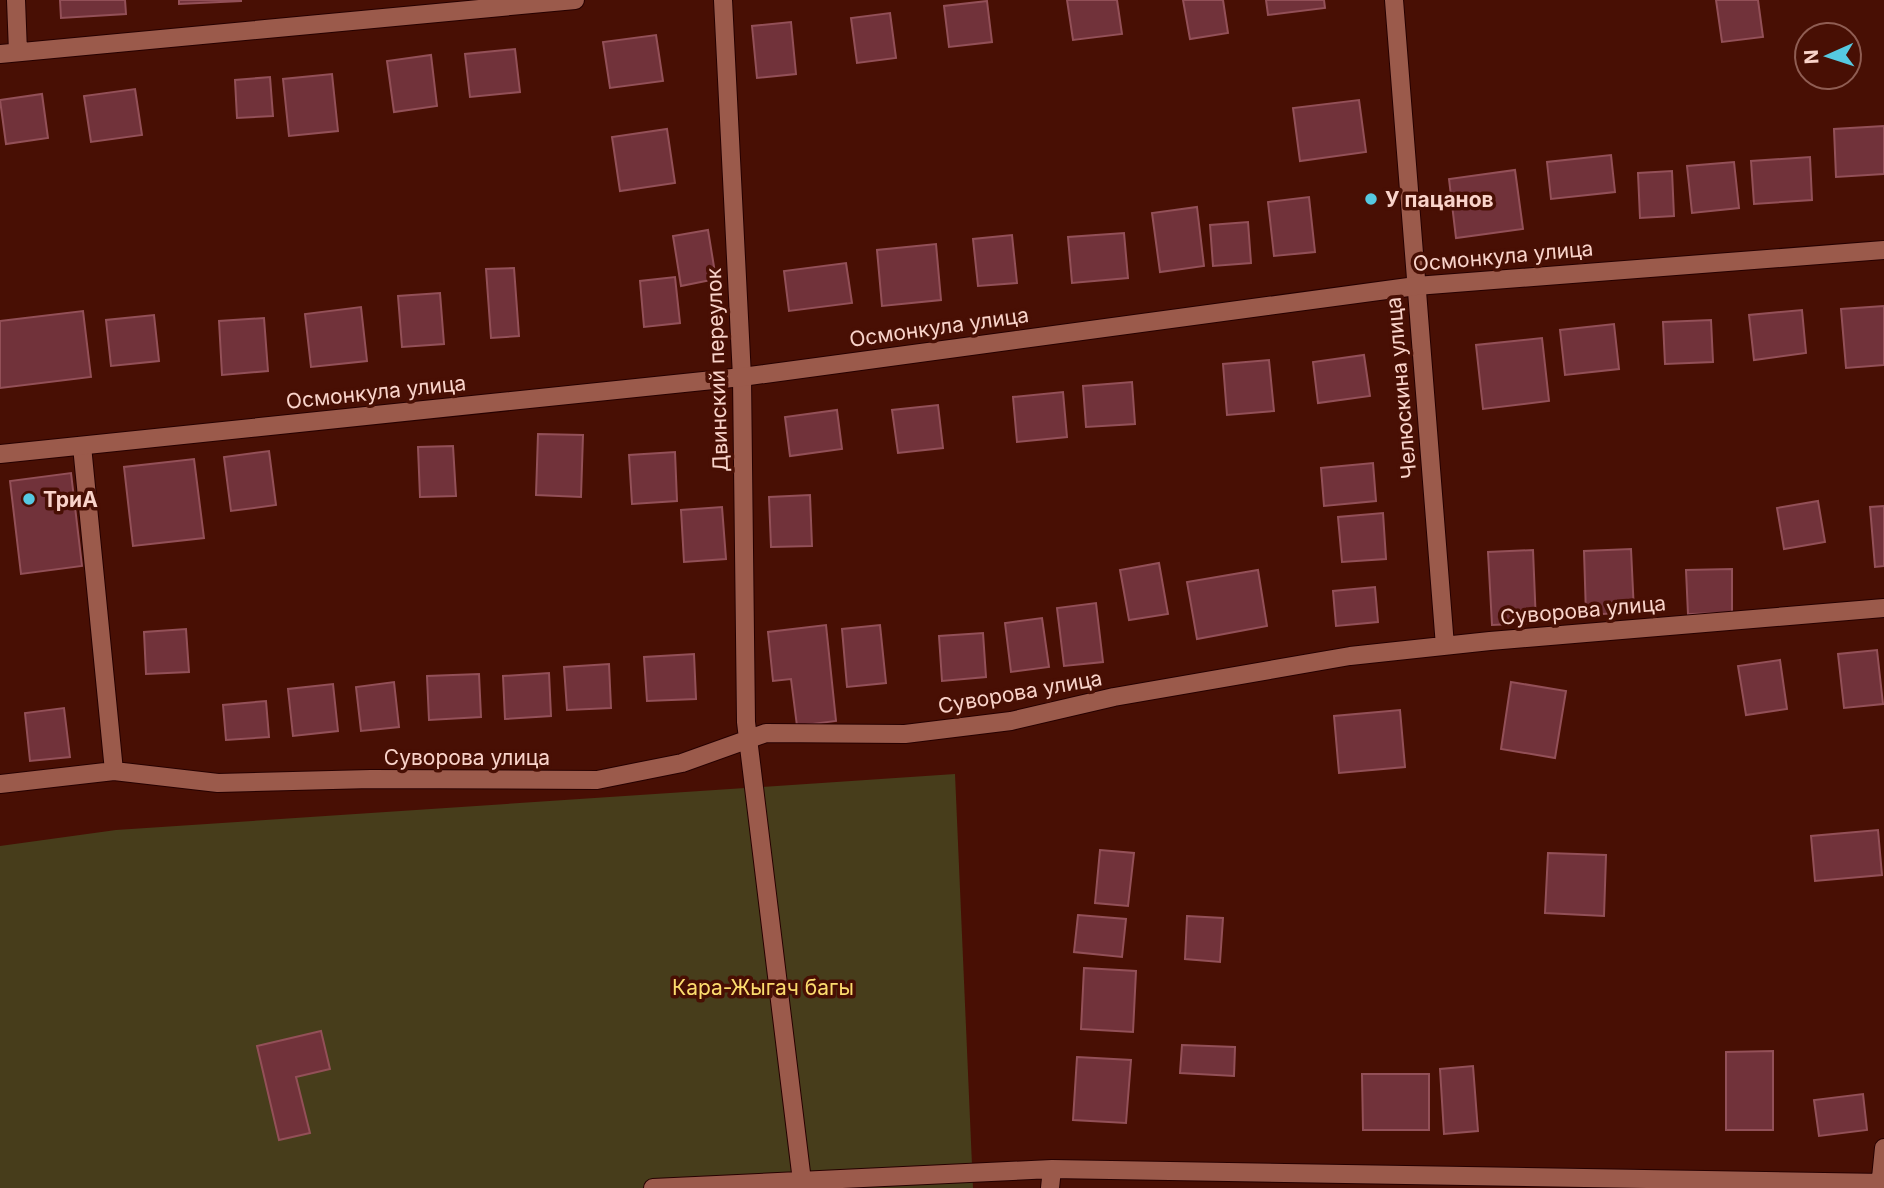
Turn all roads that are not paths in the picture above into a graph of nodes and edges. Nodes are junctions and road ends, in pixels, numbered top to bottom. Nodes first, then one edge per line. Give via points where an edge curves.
1 (16, 0) edge
2 (575, 0) edge
3 (723, 0) edge
4 (1394, 0) edge
5 (9, 53) edge
6 (1884, 250) edge
7 (1416, 286) junction
8 (742, 377) junction
9 (82, 446) junction
10 (0, 454) edge
11 (1884, 608) edge
12 (1445, 646) junction
13 (749, 739) junction
14 (114, 771) junction
15 (0, 784) edge
16 (1884, 1148) edge
17 (1052, 1169) junction
18 (1324, 1180) edge
19 (802, 1181) junction
20 (1594, 1182) edge
21 (781, 1185) edge
22 (1881, 1185) edge
23 (653, 1188) edge
24 (1050, 1188) edge

1 - 5 street
2 - 5 street
3 - 8 street, Двинский переулок
4 - 7 street, Челюскина улица
6 - 7 street, Осмонкула улица
7 - 8 street, Осмонкула улица
7 - 12 street, Челюскина улица
8 - 9 street, Осмонкула улица
8 - 13 street, Двинский переулок
9 - 10 street, Осмонкула улица
9 - 14 street
11 - 12 street, Суворова улица
12 - 13 street, Суворова улица via 1350,656 1114,697 1011,721 905,734 766,733
13 - 14 street, Суворова улица via 682,763 597,780 218,783
13 - 19 street, Двинский переулок
14 - 15 street, Суворова улица
16 - 22 street
17 - 18 street
17 - 19 street
17 - 24 street
18 - 20 street
19 - 21 street
20 - 22 street
21 - 23 street

